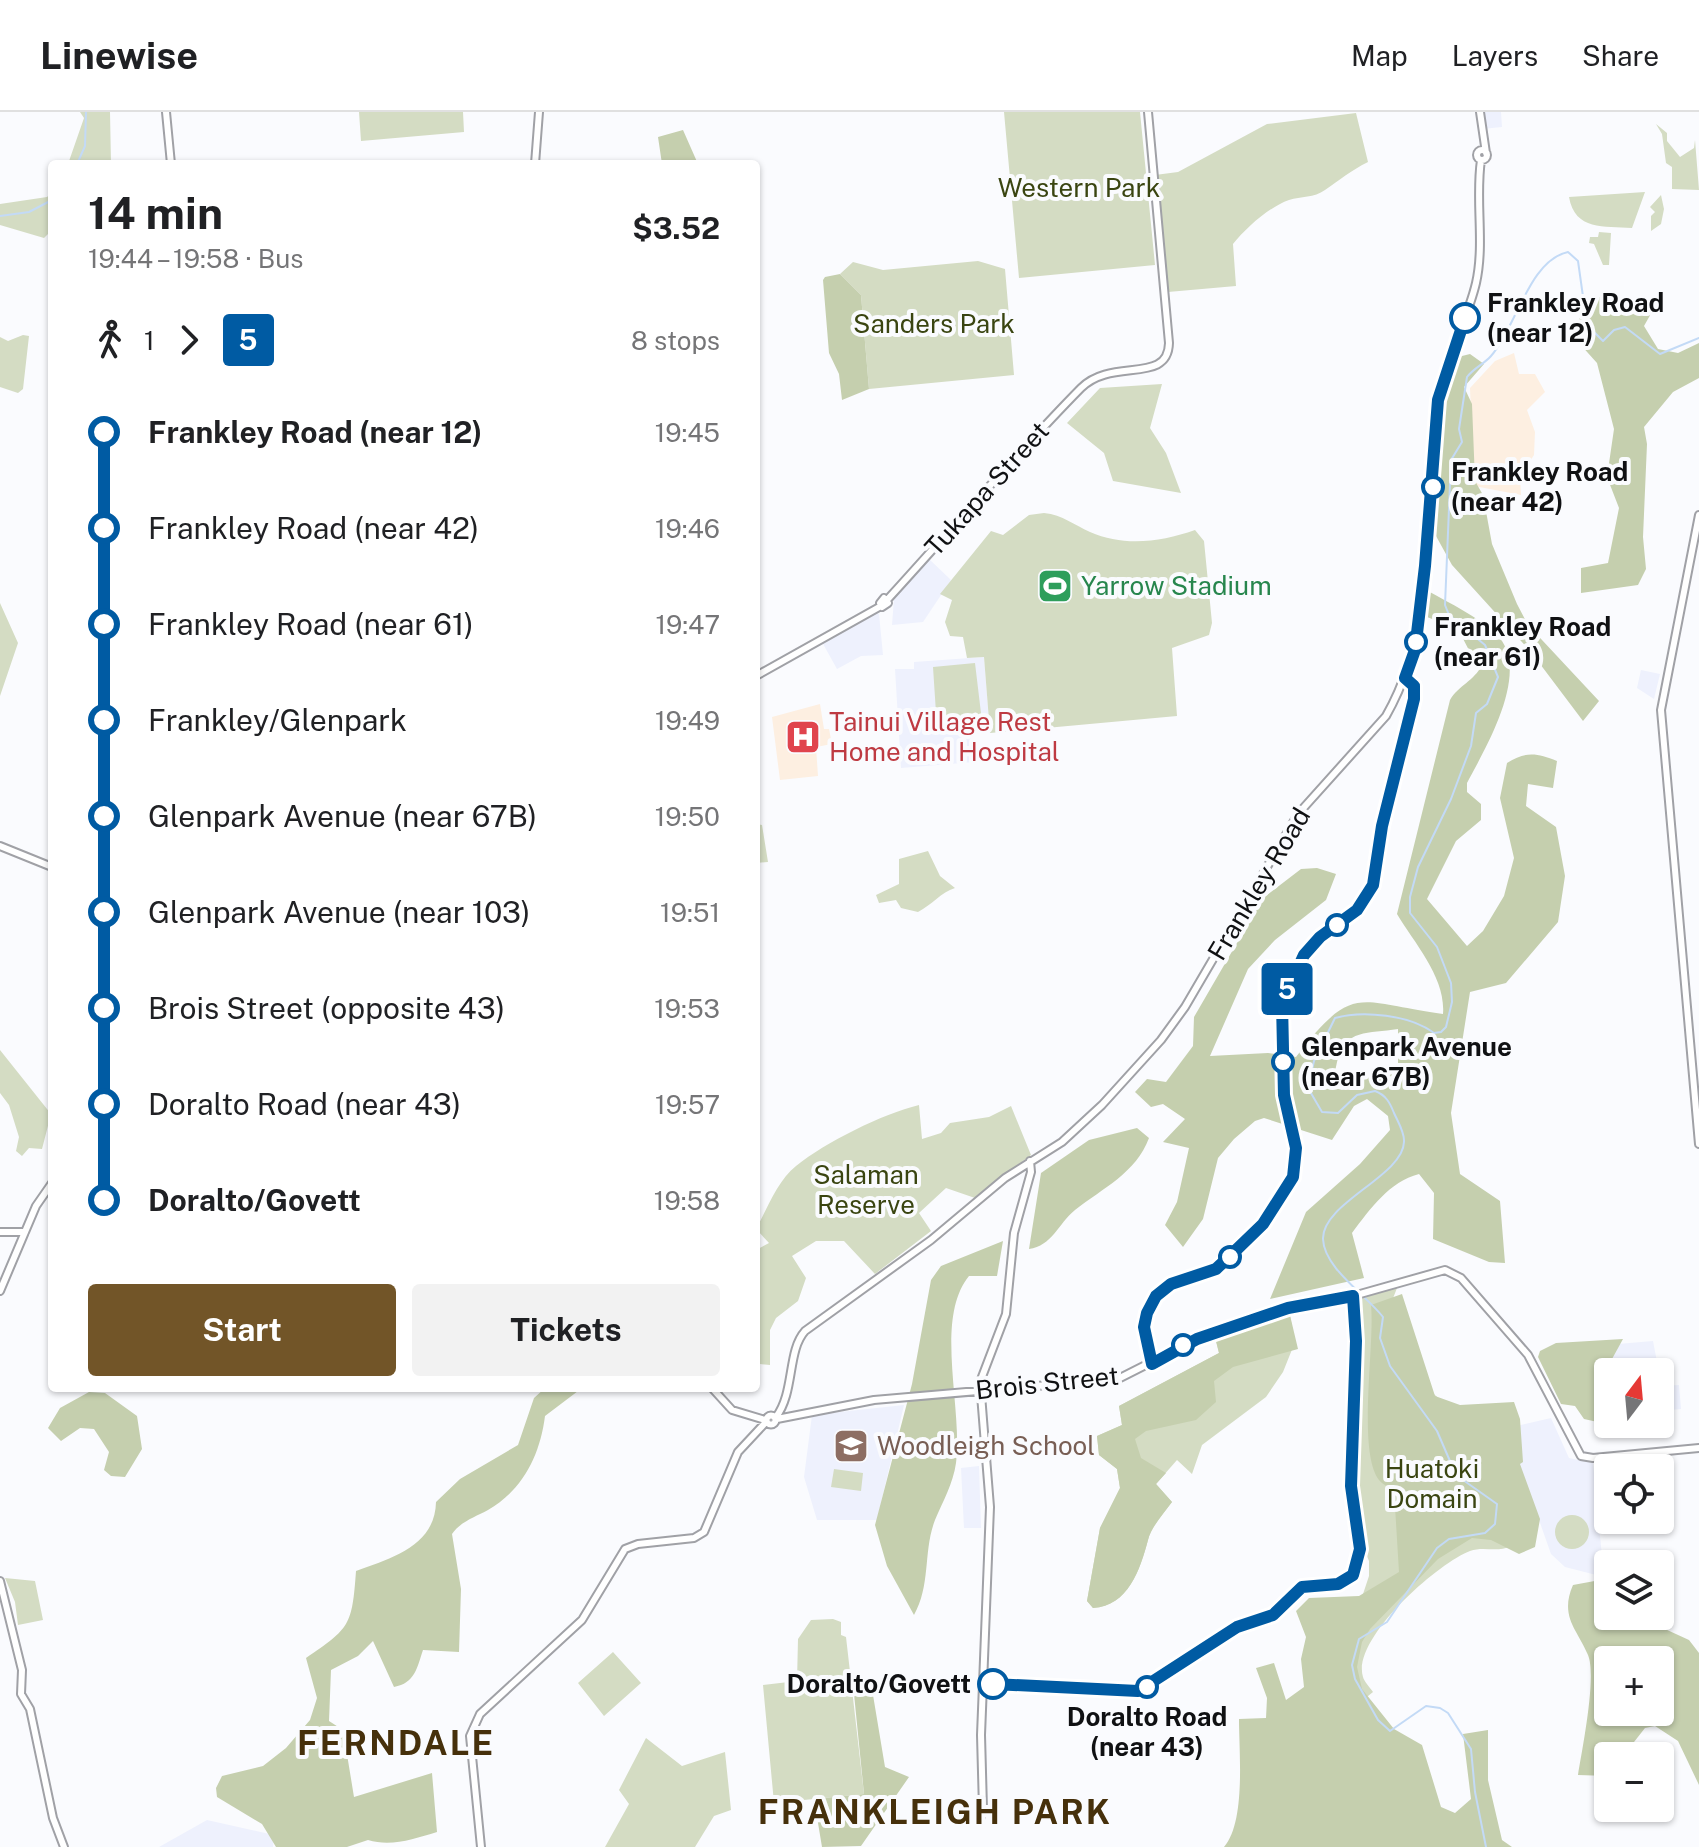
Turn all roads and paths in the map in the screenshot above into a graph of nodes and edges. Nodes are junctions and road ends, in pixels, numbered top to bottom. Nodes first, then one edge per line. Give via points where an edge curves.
1 (166, 112) edge
2 (539, 112) edge
3 (1148, 112) edge
4 (1480, 112) edge
5 (171, 160) edge
6 (535, 160) edge
7 (1699, 515) edge
8 (760, 674) edge
9 (0, 846) edge
10 (48, 865) edge
11 (1699, 1144) edge
12 (1030, 1161) junction
13 (48, 1188) edge
14 (0, 1232) edge
15 (25, 1232) junction
16 (0, 1291) edge
17 (980, 1391) junction
18 (716, 1392) edge
19 (776, 1418) junction
20 (766, 1421) junction
21 (1699, 1448) edge
22 (0, 1581) edge
23 (980, 1819) dead end
24 (64, 1847) edge
25 (481, 1847) edge

1 - 5 street
2 - 6 street
3 - 8 street, Tukapa Street via 1169,343 1165,361 1088,381 881,606
4 - 12 street, Frankley Road via 1477,279 1436,410 1432,505 1415,650 1394,702 1291,825 1193,996 1161,1040 1083,1124
7 - 11 street via 1661,710
9 - 10 street
12 - 17 street via 1014,1233 1006,1314
12 - 19 street, Frankley Road via 805,1331 797,1344 788,1397
13 - 15 street
14 - 15 street
15 - 16 street
17 - 19 street, Brois Street via 857,1402
17 - 21 street, Brois Street via 1125,1377 1197,1339 1308,1302 1442,1271 1458,1275 1528,1355 1575,1449 1584,1457
17 - 23 street via 990,1507
18 - 20 street via 732,1410
19 - 20 street, Brois Street
20 - 25 street via 738,1452 704,1532 625,1549 582,1620 475,1721 470,1736
22 - 24 street via 24,1680 21,1694 30,1709

